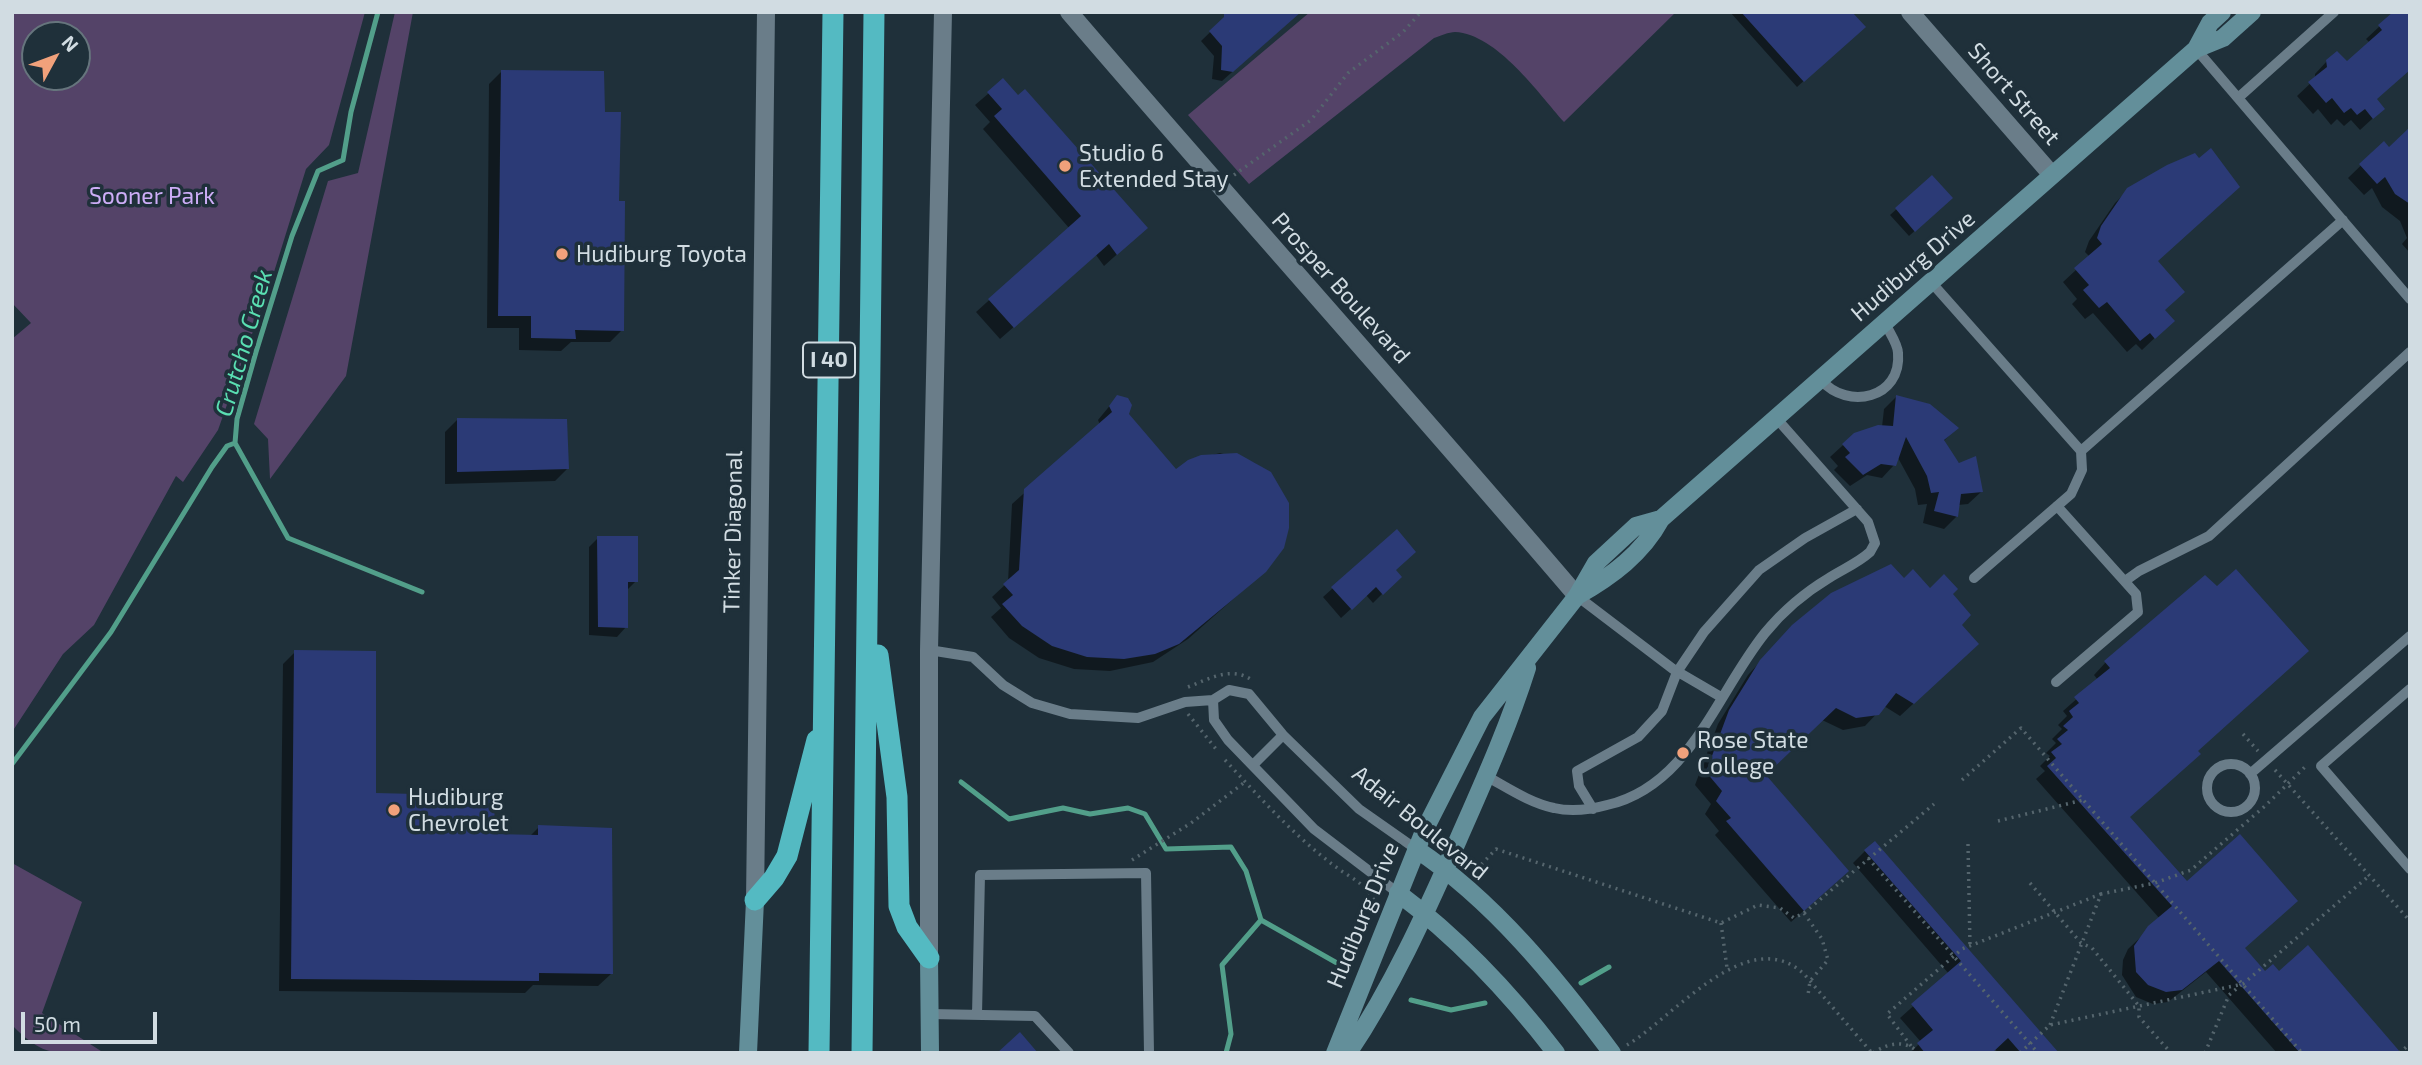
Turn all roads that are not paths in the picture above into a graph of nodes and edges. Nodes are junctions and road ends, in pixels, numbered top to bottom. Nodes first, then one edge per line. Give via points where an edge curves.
1 (766, 12) edge
2 (833, 12) edge
3 (874, 12) edge
4 (943, 12) edge
5 (1069, 12) edge
6 (1910, 12) edge
7 (2222, 12) edge
8 (2252, 12) edge
9 (2334, 12) edge
10 (2196, 49) junction
11 (2238, 98) junction
12 (2052, 175) junction
13 (2343, 220) junction
14 (1931, 282) junction
15 (2410, 299) edge
16 (1885, 323) junction
17 (2410, 352) edge
18 (1821, 380) junction
19 (1777, 419) junction
20 (2081, 451) junction
21 (2057, 506) junction
22 (1857, 509) junction
23 (1974, 578) dead end
24 (2125, 581) junction
25 (868, 584) junction
26 (1577, 596) junction
27 (2410, 636) edge
28 (929, 650) junction
29 (1531, 658) junction
30 (1677, 672) junction
31 (2056, 682) dead end
32 (2410, 689) edge
33 (1721, 697) junction
34 (1213, 701) junction
35 (825, 708) junction
36 (1283, 735) junction
37 (1253, 765) junction
38 (2250, 774) junction
39 (1486, 776) junction
40 (1593, 809) junction
41 (1416, 849) junction
42 (1449, 861) junction
43 (2410, 869) edge
44 (1398, 893) junction
45 (755, 900) junction
46 (1426, 914) junction
47 (929, 958) junction
48 (930, 1014) junction
49 (977, 1015) junction
50 (1612, 1052) edge
51 (748, 1053) edge
52 (819, 1053) edge
53 (862, 1053) edge
54 (930, 1053) edge
55 (1069, 1053) edge
56 (1149, 1053) edge
57 (1335, 1053) edge
58 (1348, 1053) edge
59 (1556, 1053) edge

1 - 45 street, Tinker Diagonal
2 - 35 highway, I 40
3 - 25 highway, I 40
4 - 28 street
5 - 26 street, Prosper Boulevard
6 - 12 street, Short Street
7 - 10 street, Hudiburg Drive
8 - 10 street, Hudiburg Drive via 2223,37
9 - 11 lane
10 - 11 lane
10 - 12 street, Hudiburg Drive
11 - 13 lane
12 - 14 street, Hudiburg Drive
13 - 15 lane
13 - 20 lane
14 - 16 street, Hudiburg Drive
14 - 20 lane
16 - 18 street, Hudiburg Drive
16 - 18 lane via 1899,352 1895,372 1885,386 1858,399 1837,395
17 - 24 lane via 2209,536
18 - 19 street, Hudiburg Drive
19 - 22 lane
19 - 26 street, Hudiburg Drive via 1661,519 1636,526 1596,563
20 - 21 lane via 2078,482
21 - 23 lane
21 - 24 lane
22 - 30 lane via 1759,570 1704,632
22 - 33 lane via 1874,532 1870,552 1784,612
24 - 31 lane via 2136,594 2138,612
25 - 47 highway via 897,797 899,906 907,927
25 - 53 highway, I 40
26 - 29 street, Hudiburg Drive
26 - 30 lane
27 - 38 lane
28 - 34 lane, Adair Boulevard via 973,657 1003,685 1032,703 1070,714 1138,718 1185,702
28 - 47 street
29 - 39 street, Hudiburg Drive via 1507,732
29 - 41 street, Hudiburg Drive via 1482,717
30 - 33 lane
30 - 40 lane via 1662,711 1638,737 1577,771 1578,786
32 - 43 lane via 2321,766
33 - 40 lane via 1672,770 1634,797
34 - 36 lane, Adair Boulevard via 1228,690 1249,694
34 - 37 lane via 1214,720
35 - 45 highway via 787,856
35 - 52 highway, I 40
36 - 37 lane
36 - 41 lane, Adair Boulevard via 1359,809
37 - 44 lane via 1314,829
38 - 38 lane via 2253,797 2242,809 2226,811 2212,803 2206,789 2216,769 2238,765
39 - 40 lane via 1545,805 1573,811
39 - 42 street, Hudiburg Drive
41 - 42 street, Adair Boulevard
41 - 44 street, Hudiburg Drive
42 - 46 street, Hudiburg Drive
42 - 50 street, Adair Boulevard
44 - 46 street
44 - 57 street, Hudiburg Drive
45 - 51 street, Tinker Diagonal
46 - 58 street, Hudiburg Drive
46 - 59 street via 1494,979
47 - 48 street
48 - 49 lane
48 - 54 street
49 - 55 lane via 1035,1016
49 - 56 lane via 980,875 1146,873

